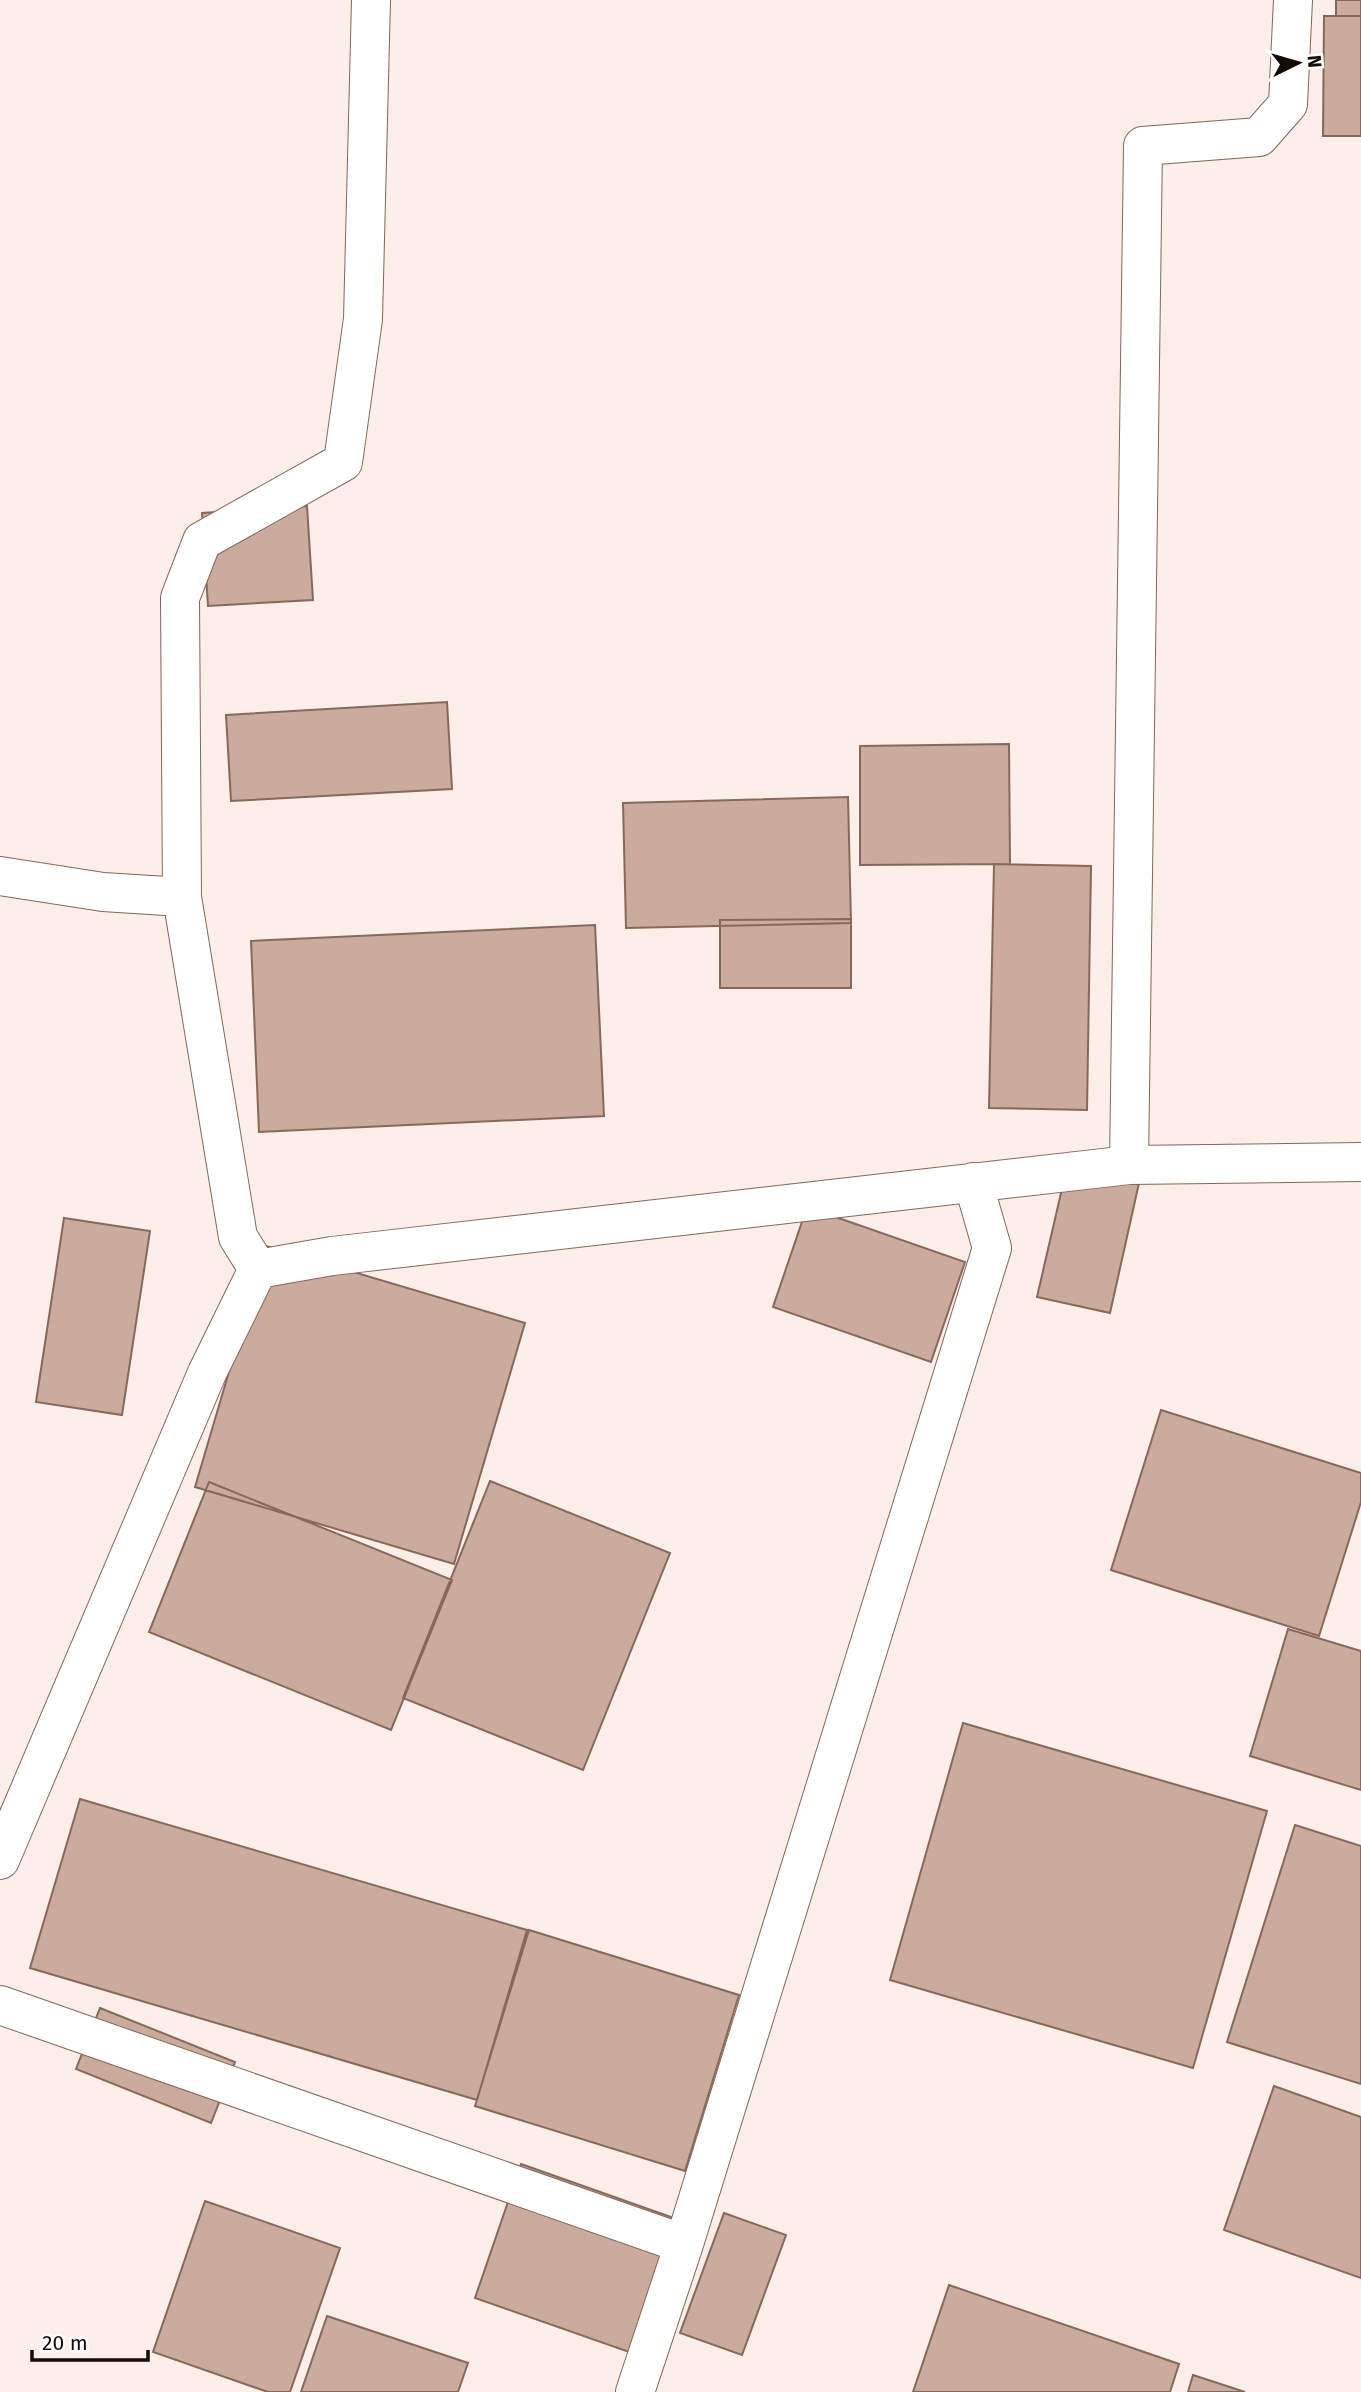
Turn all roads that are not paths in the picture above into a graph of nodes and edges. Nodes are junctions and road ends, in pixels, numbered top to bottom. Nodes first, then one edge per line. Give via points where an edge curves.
1 (371, 0) edge
2 (1293, 0) edge
3 (0, 876) edge
4 (182, 897) junction
5 (1361, 1162) edge
6 (1129, 1165) junction
7 (973, 1182) junction
8 (258, 1269) junction
9 (0, 1860) edge
10 (0, 2006) edge
11 (684, 2244) junction
12 (635, 2392) edge

1 - 4 street via 363,319 343,462 202,541 180,598
2 - 6 street via 1287,104 1259,137 1143,146
3 - 4 street
4 - 8 street via 238,1237
5 - 6 street
6 - 7 street
7 - 8 street via 332,1256
7 - 11 street via 992,1248
8 - 9 street via 207,1373
10 - 11 street
11 - 12 street

